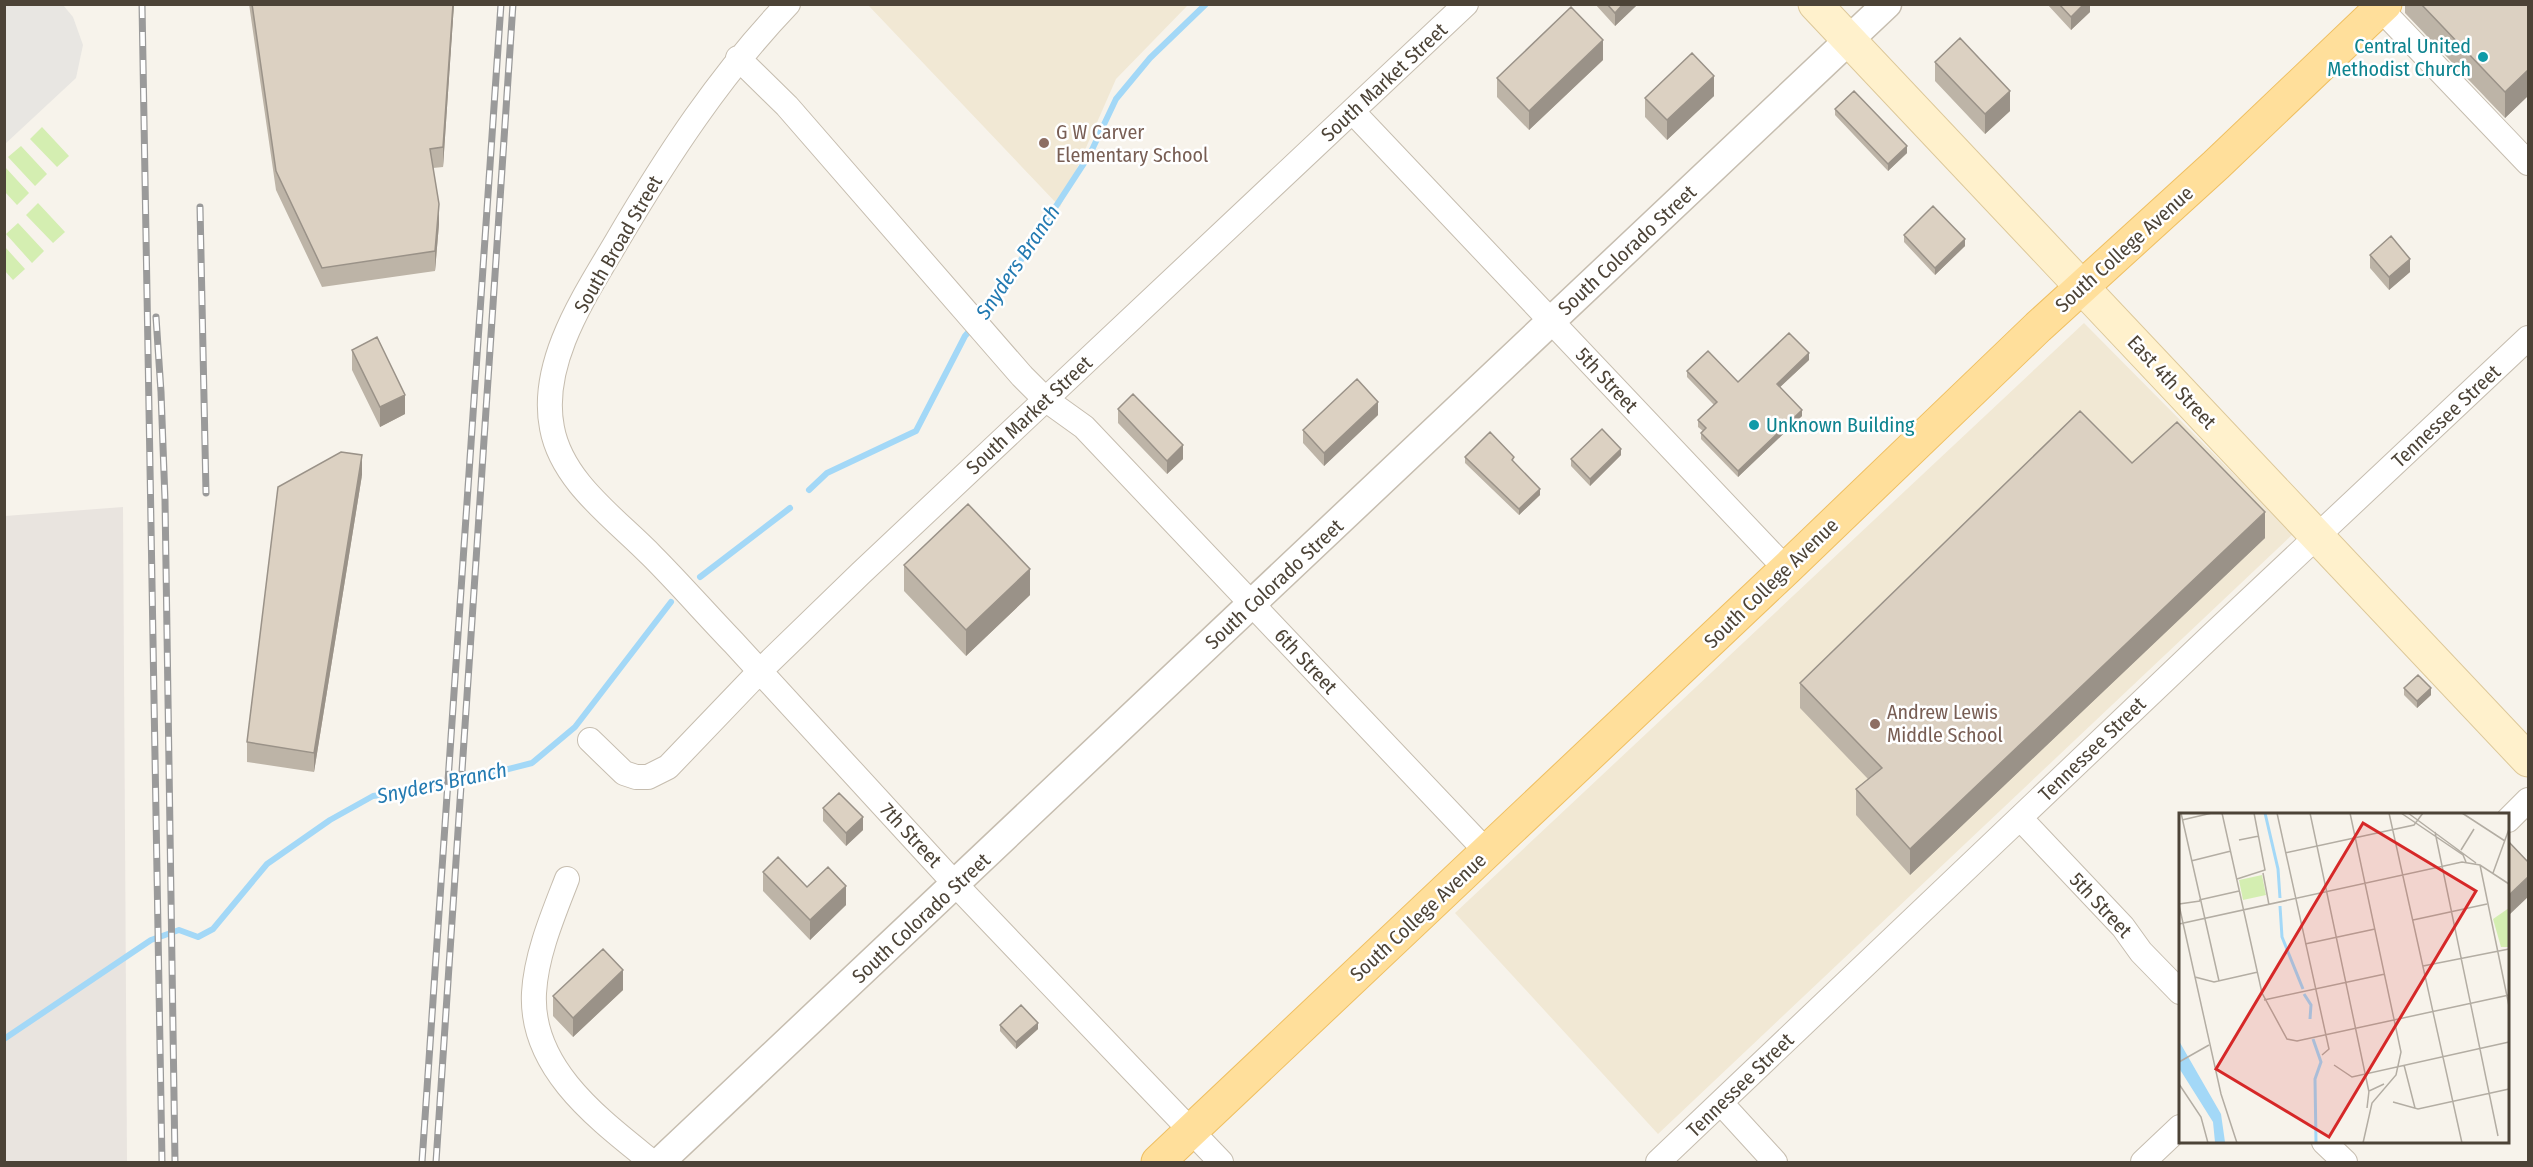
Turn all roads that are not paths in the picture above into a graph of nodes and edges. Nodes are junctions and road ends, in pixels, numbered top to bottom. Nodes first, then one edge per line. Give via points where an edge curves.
1 (789, 4) edge
2 (1467, 4) edge
3 (1815, 4) edge
4 (1887, 4) edge
5 (2380, 6) edge
6 (1849, 40) junction
7 (738, 58) junction
8 (1353, 112) junction
9 (2529, 163) edge
10 (2082, 287) junction
11 (1552, 321) junction
12 (2529, 338) edge
13 (1045, 399) junction
14 (602, 507) joint
15 (2317, 536) junction
16 (1786, 569) junction
17 (1252, 604) junction
18 (759, 671) junction
19 (590, 740) dead end
20 (2529, 760) edge
21 (2529, 800) edge
22 (2020, 818) junction
23 (2509, 819) edge
24 (1487, 852) junction
25 (567, 879) dead end
26 (956, 884) junction
27 (2179, 990) edge
28 (1721, 1103) junction
29 (2179, 1129) edge
30 (1191, 1131) junction
31 (2325, 1143) edge
32 (652, 1162) edge
33 (660, 1162) edge
34 (1158, 1162) edge
35 (1221, 1162) edge
36 (1658, 1162) edge
37 (1775, 1162) edge
38 (2143, 1162) edge
39 (2345, 1162) edge

1 - 7 street, South Broad Street
2 - 8 street, South Market Street
3 - 6 main road, East 4th Street
4 - 6 street, South Colorado Street
5 - 9 street
5 - 10 main road, South College Avenue via 2216,165
6 - 10 main road, East 4th Street
6 - 11 street, South Colorado Street
7 - 13 street, 6th Street via 787,106
7 - 14 street, South Broad Street via 646,191 584,298 561,348 550,404 551,426 569,470
8 - 11 street, 5th Street
8 - 13 street, South Market Street
10 - 15 main road, East 4th Street
10 - 16 main road, South College Avenue
11 - 16 street, 5th Street
11 - 17 street, South Colorado Street
12 - 15 street, Tennessee Street
13 - 17 street, 6th Street via 1084,428
13 - 18 street, South Market Street
14 - 18 street, 7th Street
15 - 20 main road, East 4th Street
15 - 22 street, Tennessee Street
16 - 24 main road, South College Avenue
17 - 24 street, 6th Street
17 - 26 street, South Colorado Street
18 - 19 street, South Market Street via 660,773 648,777 624,773
18 - 26 street, 7th Street
21 - 23 street
22 - 27 street, 5th Street
22 - 28 street, Tennessee Street
24 - 30 main road, South College Avenue
25 - 32 street via 542,953 534,993 536,1022 556,1071 571,1090
26 - 30 street, 7th Street
26 - 33 street, South Colorado Street
28 - 36 street, Tennessee Street
28 - 37 street
29 - 38 street
30 - 34 main road, South College Avenue
30 - 35 street, 7th Street
31 - 39 street

